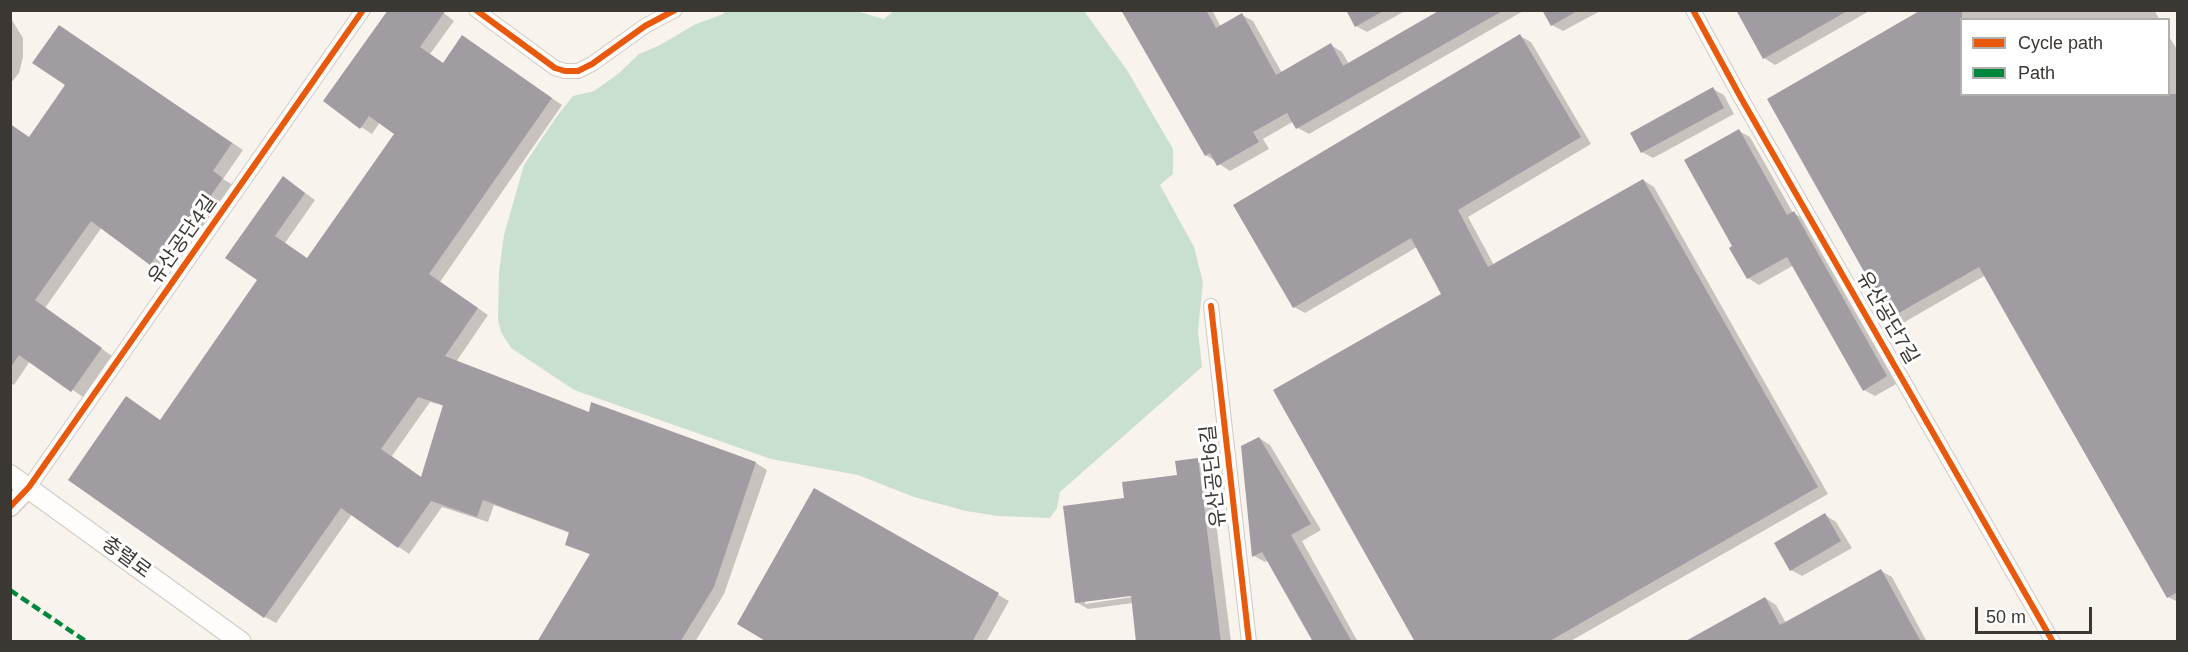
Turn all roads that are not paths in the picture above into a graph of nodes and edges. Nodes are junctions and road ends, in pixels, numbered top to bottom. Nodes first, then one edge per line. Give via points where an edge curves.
1 (363, 10) edge
2 (476, 10) edge
3 (675, 10) edge
4 (1693, 10) edge
5 (1211, 306) dead end
6 (10, 475) edge
7 (29, 487) junction
8 (10, 507) edge
9 (241, 642) edge
10 (1249, 642) edge
11 (2053, 642) edge

1 - 7 street, 유산공단4길
2 - 3 street via 555,68 565,71 578,71 592,64
4 - 11 street, 유산공단7길
5 - 10 street, 유산공단6길
6 - 7 main road, 충렬로
7 - 8 street
7 - 9 main road, 충렬로

